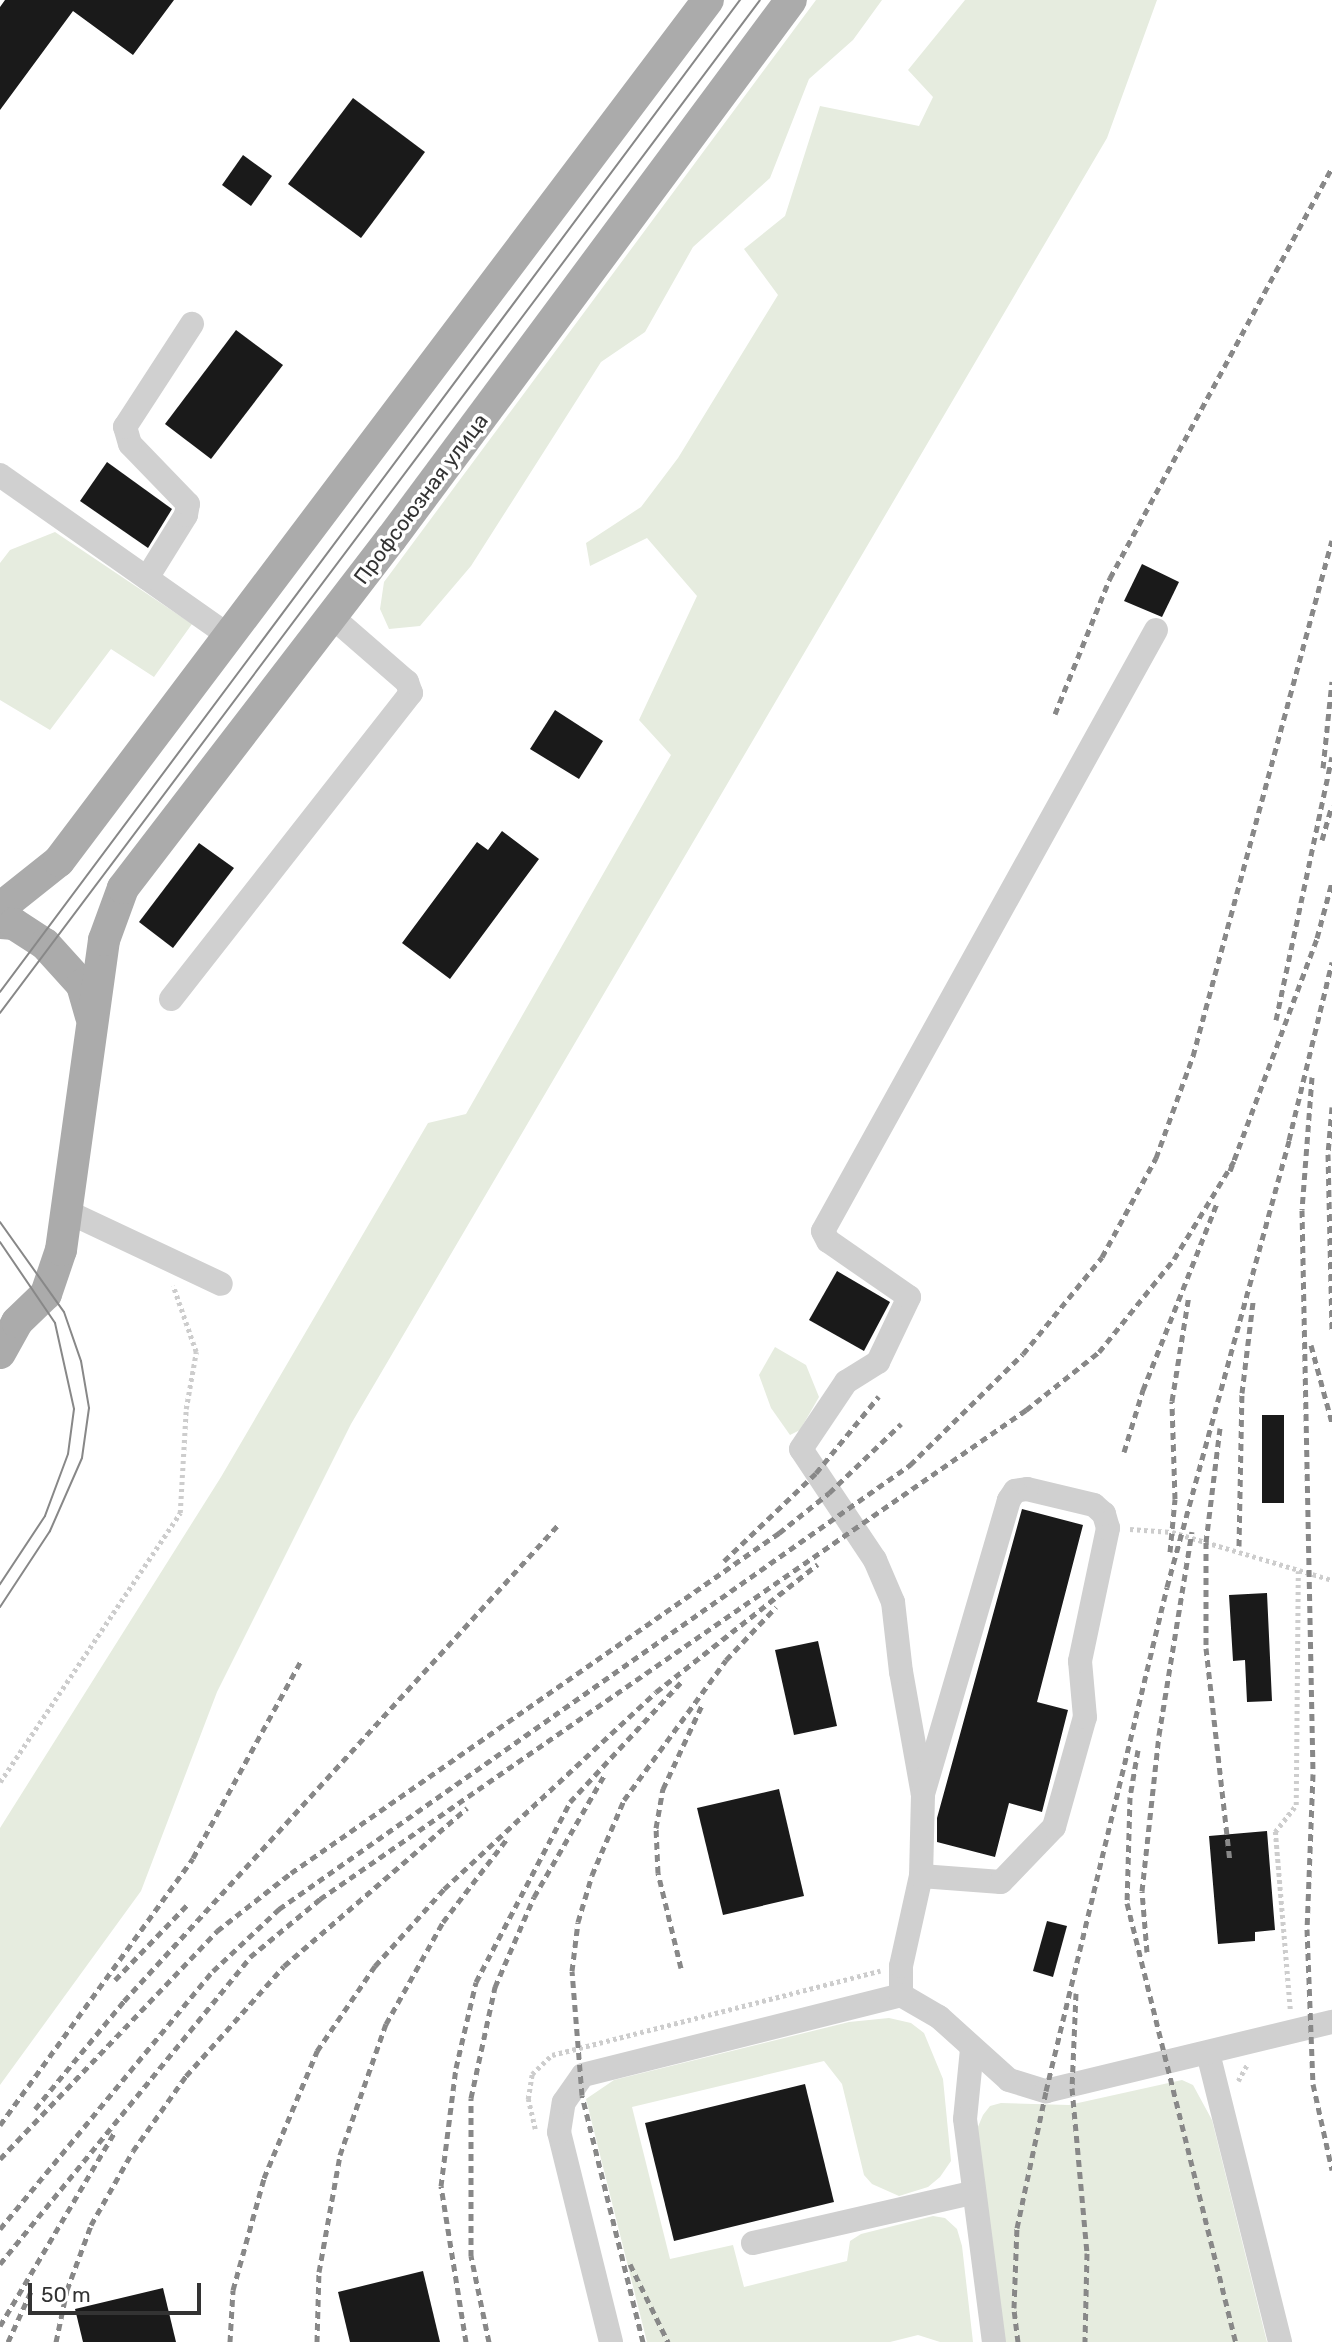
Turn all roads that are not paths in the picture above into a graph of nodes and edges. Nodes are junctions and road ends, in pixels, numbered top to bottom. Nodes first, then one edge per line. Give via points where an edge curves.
1 (708, 0) edge
2 (791, 0) edge
3 (192, 324) dead end
4 (0, 475) edge
5 (147, 578) junction
6 (331, 616) junction
7 (1156, 630) dead end
8 (229, 636) junction
9 (0, 908) edge
10 (0, 923) edge
11 (171, 999) dead end
12 (91, 1016) junction
13 (66, 1211) junction
14 (221, 1284) dead end
15 (9, 1322) edge
16 (0, 1353) edge
17 (923, 1795) junction
18 (921, 1876) junction
19 (901, 1995) junction
20 (1332, 2022) edge
21 (972, 2049) junction
22 (1208, 2053) junction
23 (971, 2193) junction
24 (753, 2243) dead end
25 (611, 2342) edge
26 (994, 2342) edge
27 (1280, 2342) edge

1 - 8 main road
2 - 6 main road, Профсоюзная улица
3 - 5 street via 125,427 130,444 188,504
4 - 5 street
5 - 8 street
6 - 11 street via 407,682 411,693
6 - 12 main road, Профсоюзная улица via 123,888 104,940
7 - 17 street via 824,1231 828,1241 909,1297 878,1362 846,1382 801,1449 875,1560 893,1602
8 - 9 main road via 60,861
10 - 12 main road via 13,924 45,944 82,985
12 - 13 main road, Профсоюзная улица
13 - 14 street
13 - 15 main road, Профсоюзная улица via 61,1250 46,1294
15 - 16 main road, Профсоюзная улица
17 - 18 street
17 - 18 street via 1012,1495 1027,1489 1094,1505 1104,1514 1108,1528 1080,1661 1085,1717 1054,1827 1001,1882
18 - 19 street via 901,1966
19 - 21 street via 939,2017
19 - 25 street via 583,2075 564,2102 559,2132
20 - 22 street
21 - 22 street via 1009,2080 1046,2091
21 - 23 street via 965,2119
22 - 27 street
23 - 24 street
23 - 26 street

